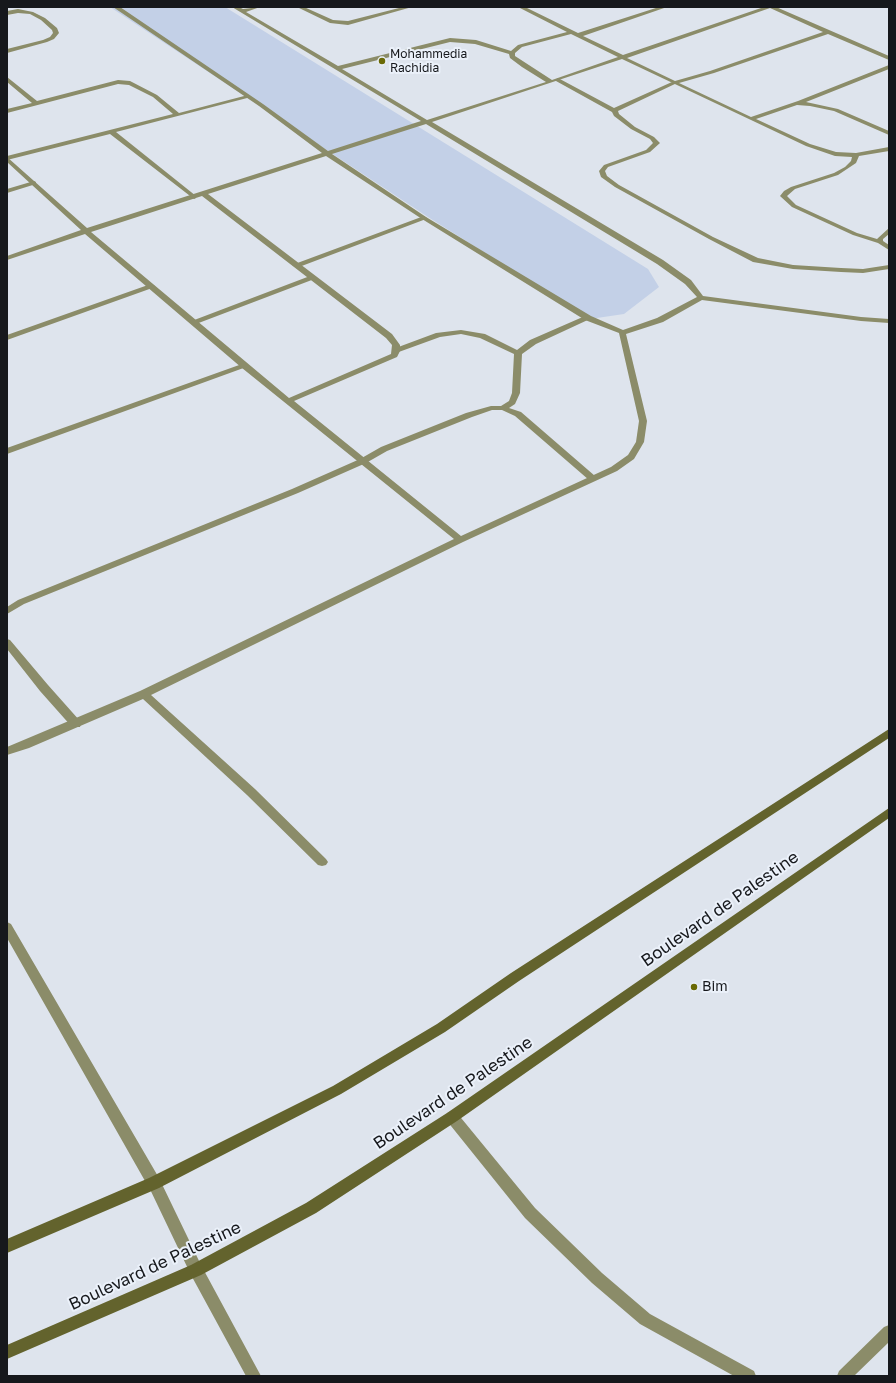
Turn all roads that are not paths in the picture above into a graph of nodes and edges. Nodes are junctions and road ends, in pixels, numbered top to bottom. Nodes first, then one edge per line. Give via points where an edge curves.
1 (116, 7) edge
2 (235, 7) edge
3 (256, 7) edge
4 (300, 7) edge
5 (409, 7) edge
6 (521, 7) edge
7 (664, 7) edge
8 (770, 7) edge
9 (242, 11) junction
10 (7, 13) edge
11 (572, 32) junction
12 (828, 32) junction
13 (579, 35) junction
14 (7, 52) edge
15 (512, 53) junction
16 (624, 58) junction
17 (889, 58) edge
18 (889, 67) edge
19 (339, 68) junction
20 (7, 79) edge
21 (555, 81) junction
22 (674, 83) junction
23 (248, 97) junction
24 (36, 103) junction
25 (797, 103) junction
26 (7, 111) edge
27 (615, 111) junction
28 (178, 115) junction
29 (751, 119) junction
30 (427, 123) junction
31 (112, 132) junction
32 (889, 133) edge
33 (889, 148) edge
34 (328, 154) junction
35 (856, 155) junction
36 (7, 159) edge
37 (34, 183) junction
38 (7, 191) edge
39 (204, 194) junction
40 (194, 197) junction
41 (424, 218) junction
42 (889, 230) edge
43 (86, 231) junction
44 (880, 242) junction
45 (889, 248) edge
46 (7, 258) edge
47 (296, 265) junction
48 (889, 267) edge
49 (313, 278) junction
50 (151, 287) junction
51 (700, 298) junction
52 (588, 318) junction
53 (889, 321) edge
54 (193, 322) junction
55 (622, 332) junction
56 (7, 338) edge
57 (396, 351) junction
58 (518, 353) junction
59 (245, 366) junction
60 (288, 401) junction
61 (503, 408) junction
62 (7, 451) edge
63 (363, 461) junction
64 (592, 478) junction
65 (460, 540) junction
66 (7, 611) edge
67 (7, 642) edge
68 (144, 694) junction
69 (76, 724) junction
70 (889, 733) edge
71 (7, 751) edge
72 (889, 812) edge
73 (322, 862) dead end
74 (7, 927) edge
75 (452, 1117) junction
76 (154, 1183) junction
77 (7, 1246) edge
78 (196, 1270) junction
79 (889, 1332) edge
80 (7, 1352) edge
81 (254, 1376) edge
82 (749, 1376) edge
83 (844, 1376) edge

1 - 23 street
2 - 9 street
3 - 9 street
4 - 5 street via 332,22 348,23
6 - 11 street
7 - 13 street
8 - 12 street
8 - 16 street
9 - 19 street
10 - 14 street via 31,13 43,19 56,33 45,41
11 - 13 street
11 - 15 street via 520,46
12 - 17 street
12 - 22 street
13 - 16 street
15 - 19 street via 476,42 450,40
15 - 21 street via 512,56 524,66
16 - 21 street
16 - 22 street
18 - 25 street
19 - 30 street
20 - 24 street
21 - 27 street
21 - 30 street
22 - 27 street via 626,103
22 - 29 street
23 - 28 street
23 - 34 street
24 - 26 street
24 - 28 street via 110,83 124,82 155,96
25 - 29 street
25 - 32 street via 836,110
27 - 48 street via 624,122 657,143 648,151 606,166 602,171 604,176 617,186 756,260 841,270 863,271
28 - 31 street
29 - 35 street via 825,151 845,156
30 - 34 street
30 - 51 street via 679,274 695,289
31 - 36 street
31 - 40 street
33 - 35 street
34 - 39 street
34 - 41 street
35 - 44 street via 854,162 847,168 831,176 792,188 783,196 794,206 855,234
36 - 37 street
37 - 38 street
37 - 43 street
39 - 40 street
39 - 47 street
40 - 43 street
41 - 47 street
41 - 52 street
42 - 44 street via 880,238
43 - 46 street
43 - 50 street
44 - 45 street
47 - 49 street
49 - 54 street
49 - 57 street via 389,336 396,345
50 - 54 street
50 - 56 street
51 - 53 street
51 - 55 street via 644,326
52 - 55 street
52 - 58 street via 533,342
54 - 59 street
55 - 64 street via 643,421 640,442 631,457 614,469
57 - 58 street via 439,335 461,332 482,336
57 - 60 street via 390,357
58 - 61 street via 516,393 512,402
59 - 60 street
59 - 62 street
60 - 63 street
61 - 63 street via 492,408 469,415 384,449
61 - 64 street via 518,414
63 - 65 street
63 - 66 street via 40,594
64 - 65 street
65 - 68 street
67 - 69 street
68 - 69 street
68 - 73 street via 251,792
69 - 71 street
70 - 76 street via 441,1028 337,1090
72 - 75 street, Boulevard de Palestine
74 - 76 street
75 - 78 street, Boulevard de Palestine via 311,1208
75 - 82 street via 530,1213 597,1278 645,1319
76 - 77 street
76 - 78 street
78 - 80 street, Boulevard de Palestine
78 - 81 street
79 - 83 street

